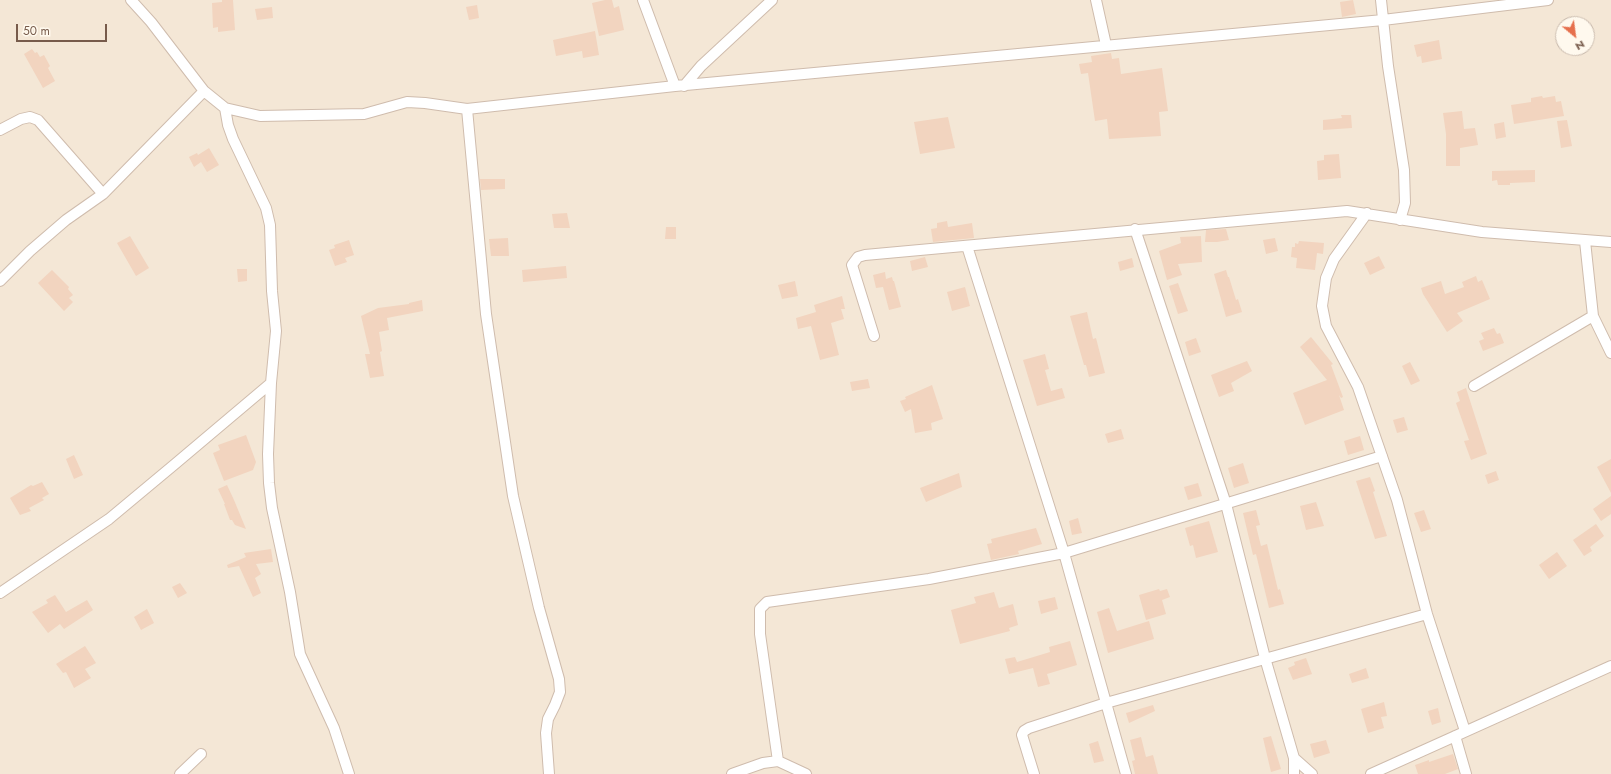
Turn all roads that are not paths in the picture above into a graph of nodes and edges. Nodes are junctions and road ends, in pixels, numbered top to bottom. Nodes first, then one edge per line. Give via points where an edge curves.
1 (131, 0) edge
2 (643, 0) edge
3 (772, 0) edge
4 (1096, 0) edge
5 (1381, 0) edge
6 (1548, 0) edge
7 (1383, 20) junction
8 (1106, 45) junction
9 (680, 86) junction
10 (204, 92) junction
11 (225, 108) junction
12 (467, 109) junction
13 (0, 130) edge
14 (103, 194) junction
15 (1366, 213) junction
16 (1400, 220) junction
17 (1135, 229) junction
18 (1585, 241) junction
19 (1611, 242) edge
20 (966, 246) junction
21 (0, 281) edge
22 (1593, 316) junction
23 (874, 336) dead end
24 (1611, 353) edge
25 (271, 383) junction
26 (1474, 386) dead end
27 (1382, 456) junction
28 (1226, 504) junction
29 (1064, 553) junction
30 (0, 593) edge
31 (1427, 614) junction
32 (1265, 658) junction
33 (1611, 666) edge
34 (1106, 703) junction
35 (1465, 731) junction
36 (1455, 736) junction
37 (202, 754) dead end
38 (1294, 758) junction
39 (778, 761) junction
40 (180, 774) edge
41 (349, 774) edge
42 (549, 774) edge
43 (732, 774) edge
44 (806, 774) edge
45 (1034, 774) edge
46 (1126, 774) edge
47 (1294, 774) edge
48 (1312, 774) edge
49 (1371, 774) edge
50 (1466, 774) edge

1 - 10 street
2 - 9 street
3 - 9 street
4 - 8 street
5 - 7 street
6 - 7 street
7 - 8 street
7 - 16 street via 1404,170 1405,203
8 - 9 street
9 - 12 street
10 - 11 street
10 - 14 street
11 - 12 street via 260,116 364,114 406,102
11 - 25 street via 230,132 266,208 270,225 276,331
12 - 42 street via 486,314 513,496 539,608 559,679 560,692 548,719 546,734
13 - 14 street via 21,119 30,117 38,120
14 - 21 street via 66,220
15 - 16 street
15 - 17 street via 1347,211
15 - 27 street via 1334,259 1326,278 1322,306 1326,326 1358,387
16 - 18 street via 1482,232
17 - 20 street
17 - 28 street
18 - 19 street
18 - 22 street
20 - 23 street via 865,255 854,260 852,265
20 - 29 street
22 - 24 street
22 - 26 street
25 - 30 street via 109,519
25 - 41 street via 269,483 297,643 306,670 334,728
27 - 28 street
27 - 31 street via 1397,500
28 - 29 street
28 - 32 street
29 - 34 street
29 - 39 street via 929,579 768,602 760,609 760,634
31 - 32 street
31 - 35 street
32 - 34 street
32 - 38 street
33 - 35 street
34 - 45 street via 1024,731 1022,735
34 - 46 street
35 - 36 street
36 - 49 street
36 - 50 street
37 - 40 street
38 - 47 street
38 - 48 street
39 - 43 street via 763,763
39 - 44 street

